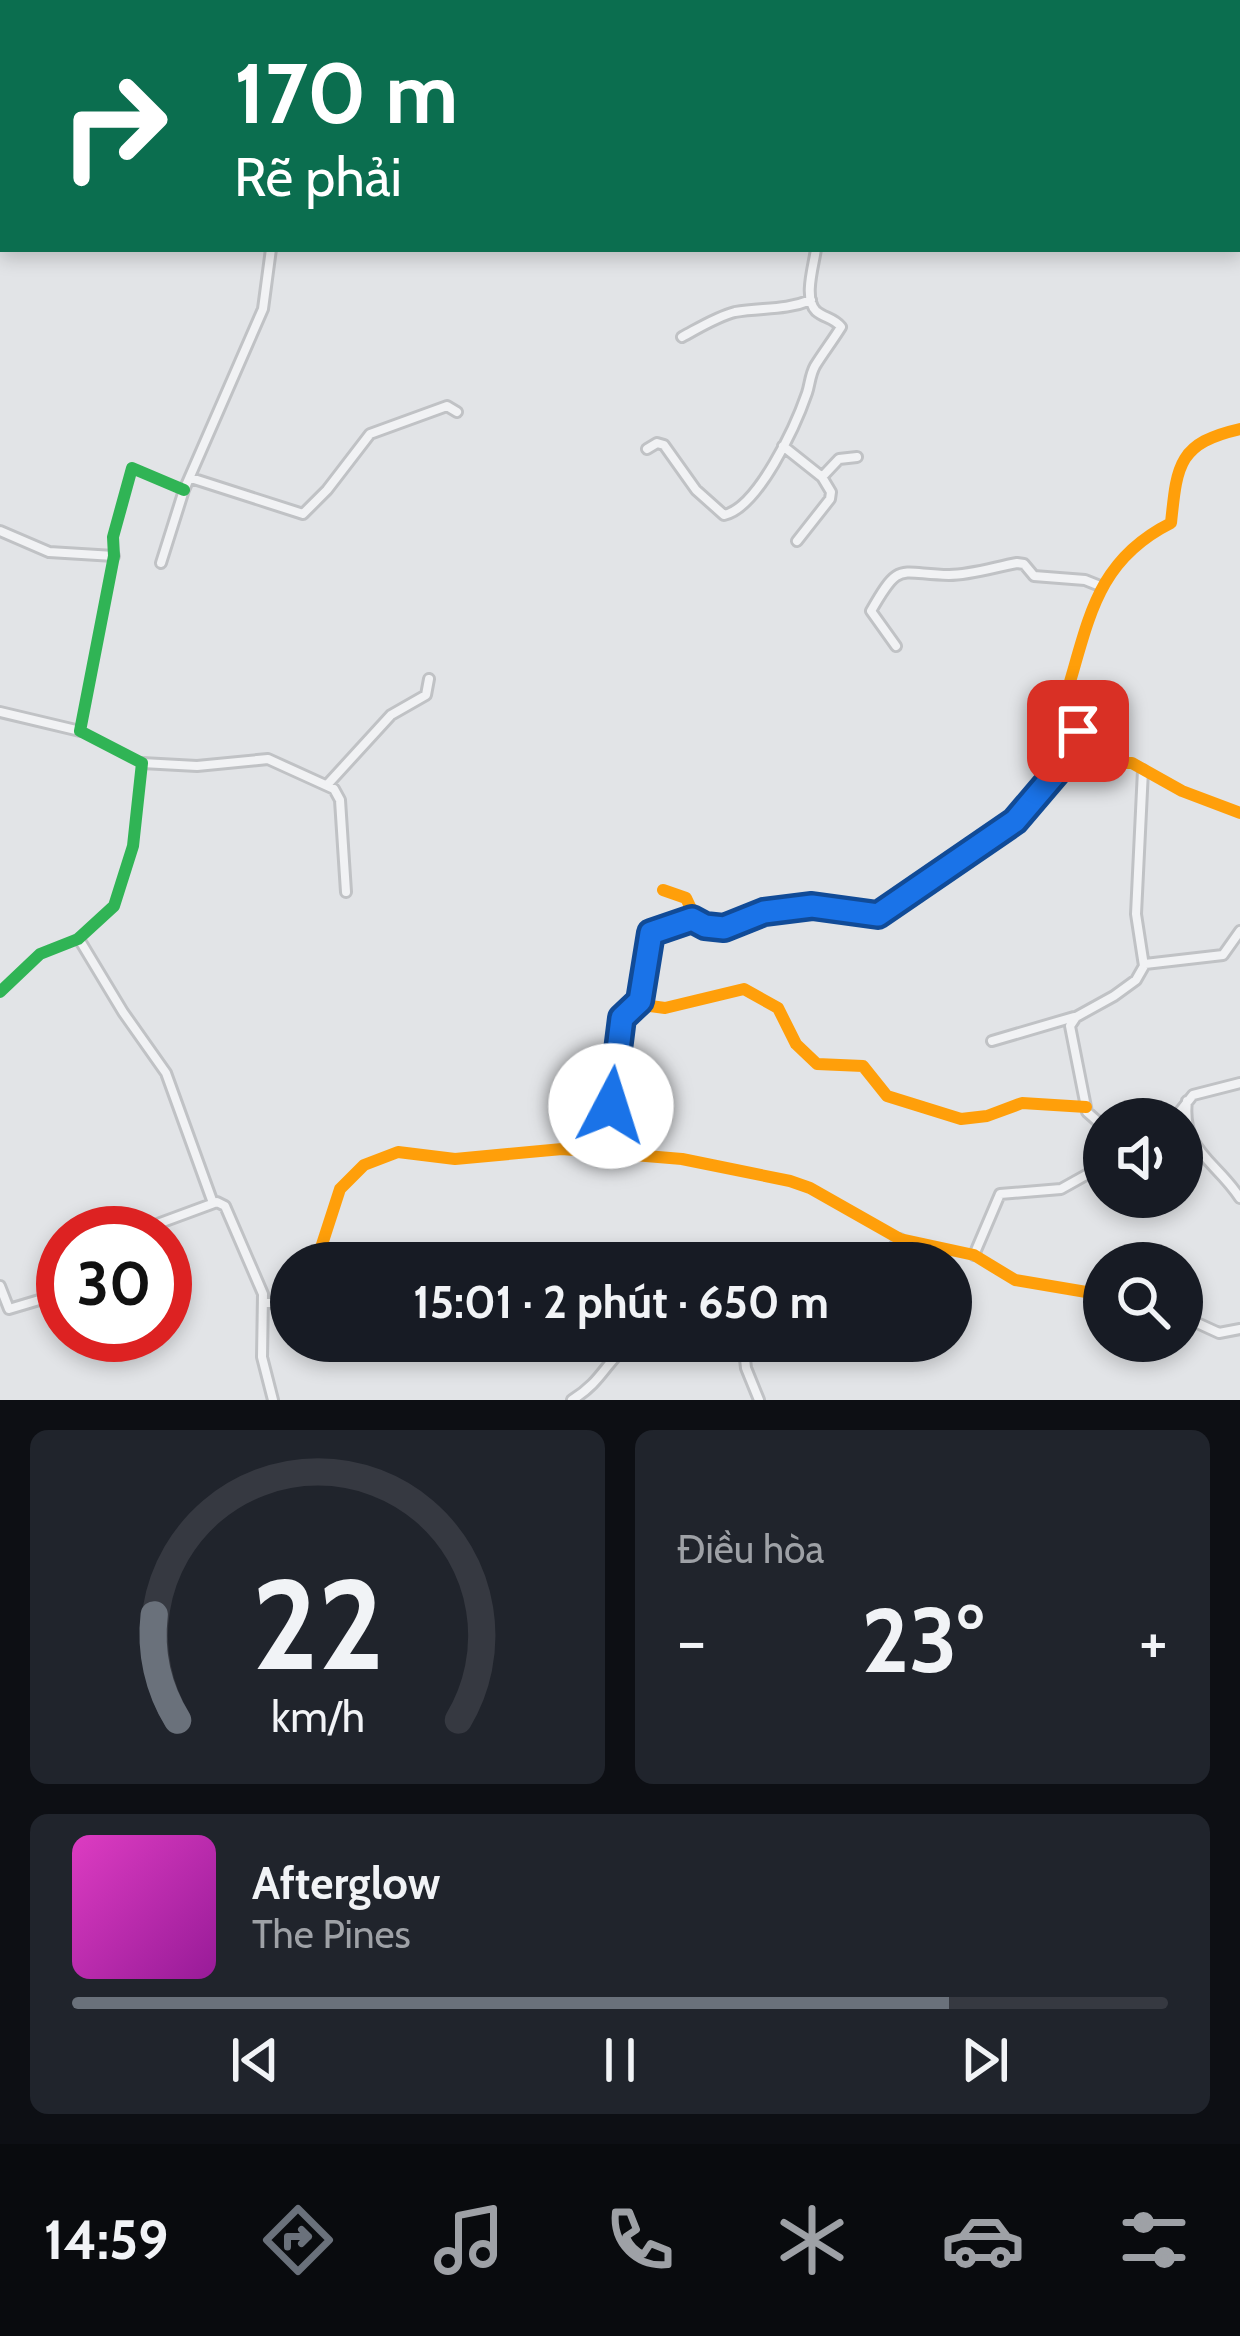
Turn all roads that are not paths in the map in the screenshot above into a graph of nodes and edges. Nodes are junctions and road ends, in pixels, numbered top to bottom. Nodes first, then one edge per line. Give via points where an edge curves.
1 (271, 252) edge
2 (816, 252) edge
3 (811, 300) junction
4 (682, 337) dead end
5 (457, 412) dead end
6 (1240, 429) edge
7 (783, 446) junction
8 (647, 449) dead end
9 (857, 457) dead end
10 (822, 477) junction
11 (187, 484) junction
12 (0, 531) edge
13 (797, 541) dead end
14 (114, 556) junction
15 (161, 563) dead end
16 (1100, 586) junction
17 (896, 646) dead end
18 (429, 679) dead end
19 (0, 712) edge
20 (1089, 723) junction
21 (80, 731) junction
22 (142, 763) junction
23 (1143, 769) junction
24 (327, 785) junction
25 (1240, 813) edge
26 (663, 890) dead end
27 (346, 892) dead end
28 (692, 919) junction
29 (1240, 932) edge
30 (79, 939) junction
31 (1145, 964) junction
32 (0, 992) edge
33 (640, 1001) junction
34 (1076, 1016) junction
35 (992, 1041) dead end
36 (1240, 1083) edge
37 (1084, 1098) edge
38 (1190, 1098) edge
39 (1083, 1107) edge
40 (609, 1152) junction
41 (1203, 1153) edge
42 (1083, 1177) edge
43 (1240, 1198) edge
44 (213, 1203) junction
45 (192, 1211) edge
46 (900, 1239) junction
47 (323, 1242) edge
48 (898, 1242) edge
49 (974, 1255) junction
50 (0, 1286) edge
51 (1083, 1291) edge
52 (36, 1301) edge
53 (265, 1303) junction
54 (270, 1303) edge
55 (1203, 1326) edge
56 (1240, 1329) edge
57 (610, 1362) edge
58 (745, 1362) edge
59 (273, 1400) edge
60 (572, 1400) edge
61 (759, 1400) edge

1 - 11 street via 263,309
2 - 3 street
3 - 4 street via 742,310
3 - 7 street via 842,327 812,372
5 - 11 street via 447,406 372,432 304,514
6 - 16 street via 1201,439 1186,453 1173,479 1171,524 1143,537
7 - 8 street via 728,515 696,490 664,445
7 - 10 street
9 - 10 street via 839,459
10 - 13 street via 830,499
11 - 14 street via 132,468
11 - 15 street
12 - 14 street via 49,552
14 - 21 street
16 - 17 street via 1034,576 1017,563 946,575 904,571 886,583 871,611
16 - 20 street via 1066,691
18 - 24 street via 426,695 391,716
19 - 21 street
20 - 23 street via 1109,763
20 - 28 street via 1015,821 878,915 812,906 724,928
21 - 22 street
22 - 24 street via 268,759
22 - 30 street via 133,846 116,902
23 - 25 street
23 - 31 street via 1136,914
24 - 27 street via 340,800
26 - 28 street via 686,898
28 - 33 street via 648,936
29 - 31 street via 1222,955
30 - 32 street via 40,954
30 - 44 street via 166,1073
31 - 34 street via 1136,980
33 - 39 street via 665,1008 744,988 778,1008 817,1064 863,1066 887,1096 961,1120 1022,1103
33 - 40 street via 622,1018
34 - 35 street
34 - 37 street via 1070,1030
36 - 38 street
40 - 46 street via 790,1181
40 - 47 street via 455,1160 406,1151 376,1160 340,1189
41 - 43 street
42 - 49 street via 1061,1189 1000,1194
44 - 45 street
44 - 53 street via 227,1210
46 - 48 street
46 - 49 street
49 - 51 street via 1015,1280
50 - 52 street via 8,1309
53 - 54 street
53 - 59 street via 262,1357
55 - 56 street via 1219,1334
57 - 60 street
58 - 61 street

